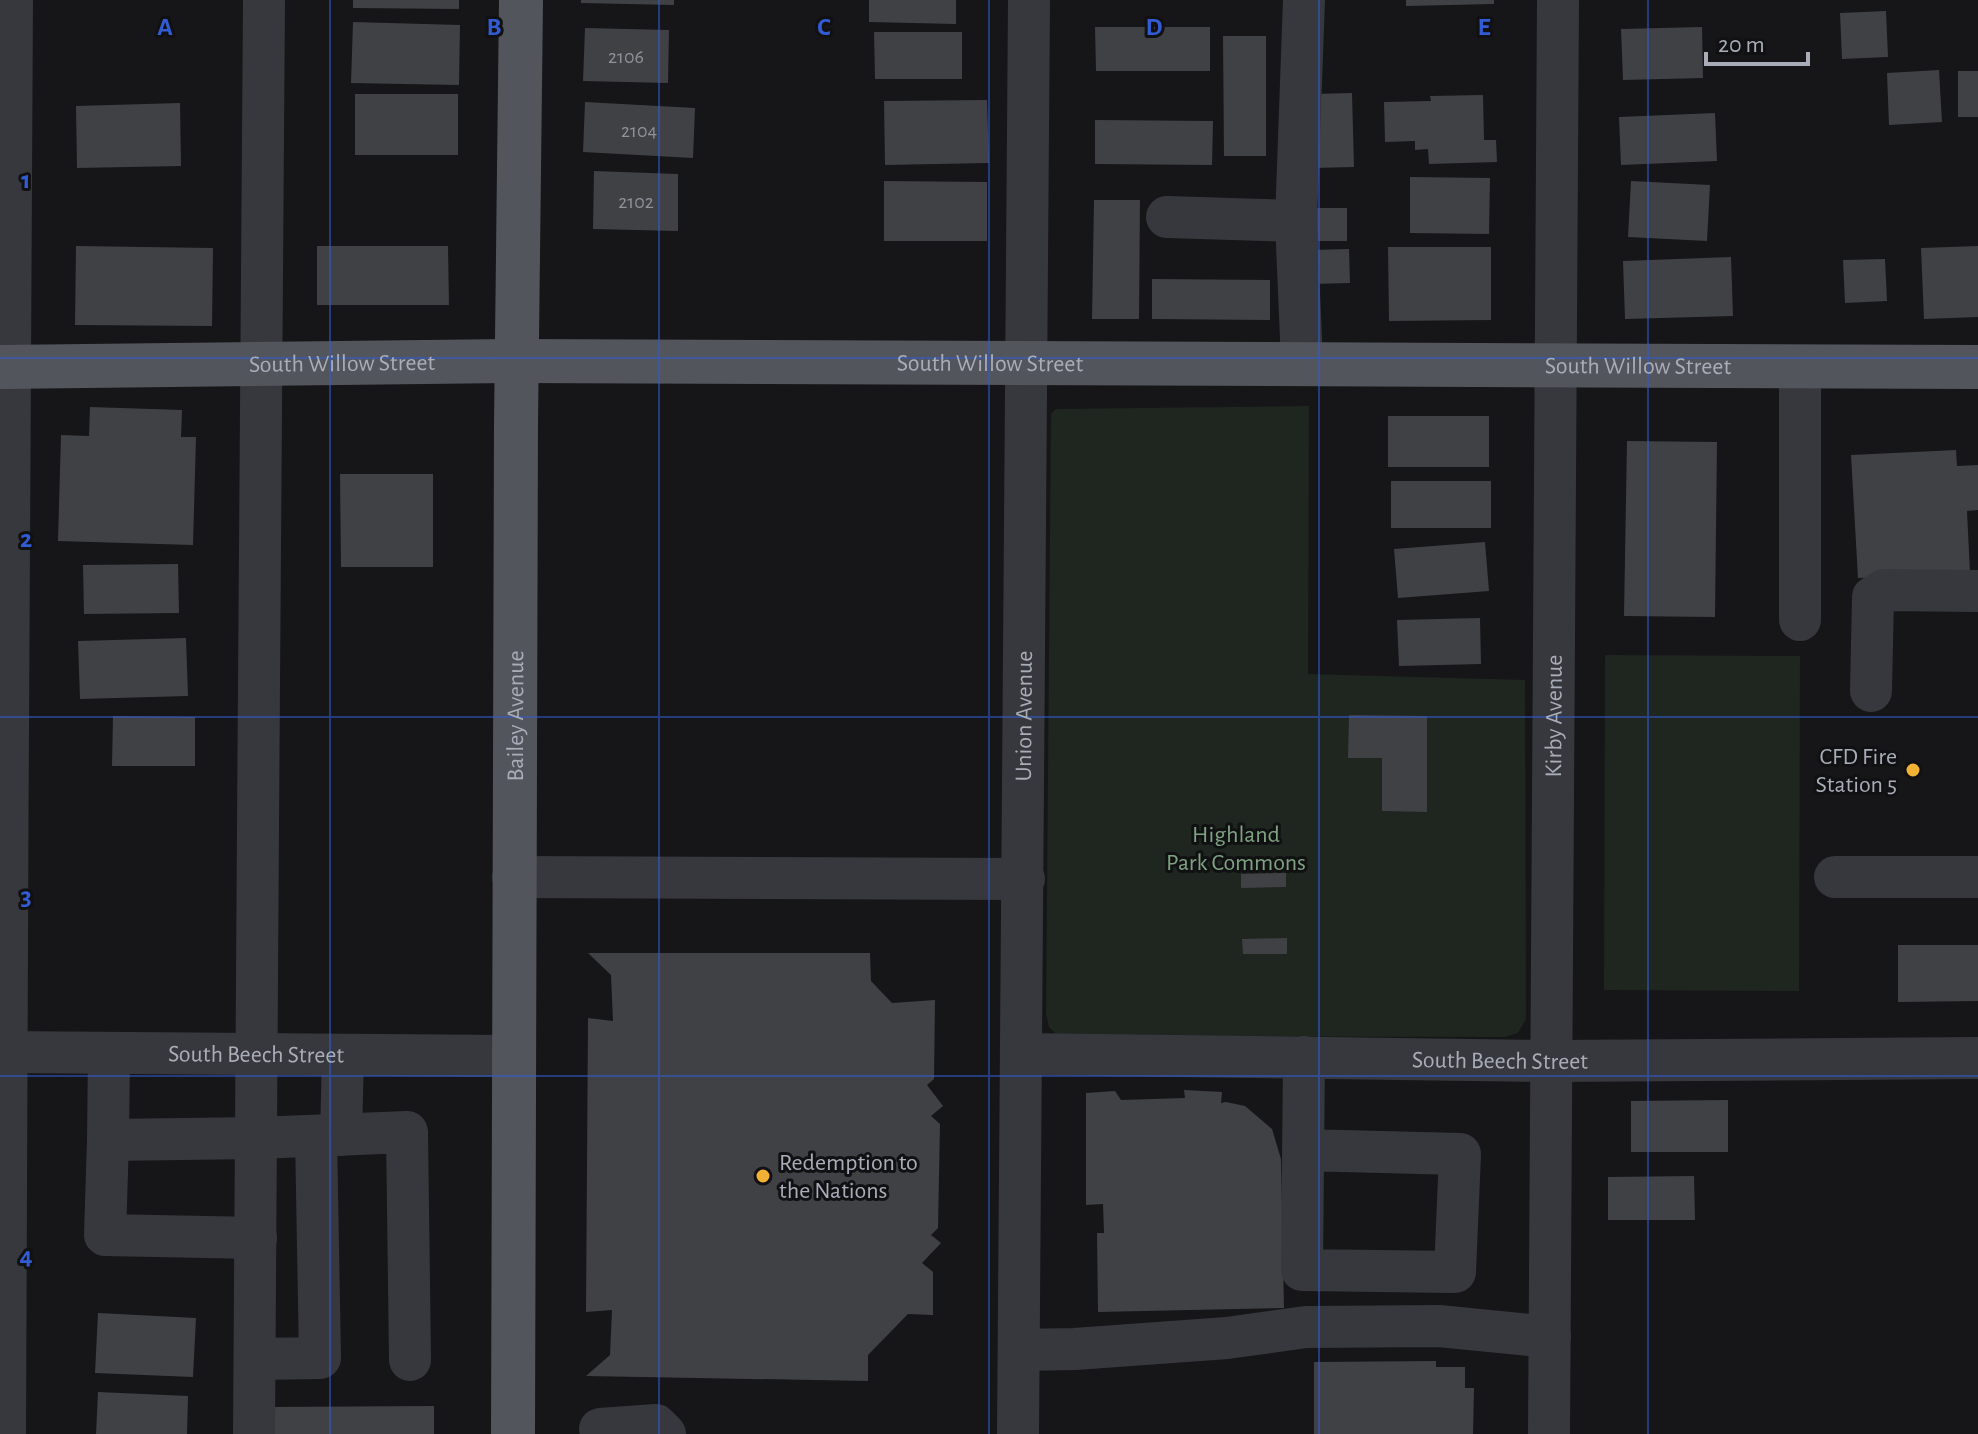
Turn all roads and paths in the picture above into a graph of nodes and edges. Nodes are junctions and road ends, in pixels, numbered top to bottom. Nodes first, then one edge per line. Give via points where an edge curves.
1 (12, 0) edge
2 (264, 0) edge
3 (521, 0) edge
4 (1029, 0) edge
5 (1304, 0) edge
6 (1558, 0) edge
7 (1167, 217) dead end
8 (1296, 221) junction
9 (516, 361) junction
10 (1029, 362) junction
11 (1302, 362) junction
12 (259, 364) junction
13 (4, 367) edge
14 (1558, 367) junction
15 (1800, 367) junction
16 (1978, 367) edge
17 (1978, 591) edge
18 (1800, 620) dead end
19 (1871, 691) dead end
20 (513, 877) junction
21 (1835, 877) dead end
22 (1978, 877) edge
23 (1024, 879) junction
24 (4, 1052) edge
25 (109, 1053) junction
26 (258, 1054) junction
27 (1022, 1054) junction
28 (343, 1055) junction
29 (513, 1056) junction
30 (1304, 1057) junction
31 (1978, 1058) edge
32 (1552, 1061) junction
33 (328, 1136) junction
34 (257, 1138) junction
35 (108, 1140) junction
36 (1303, 1150) junction
37 (256, 1238) junction
38 (1550, 1337) junction
39 (1019, 1350) junction
40 (255, 1359) junction
41 (410, 1360) dead end
42 (5, 1434) edge
43 (254, 1434) edge
44 (513, 1434) edge
45 (601, 1434) edge
46 (665, 1434) edge
47 (1018, 1434) edge
48 (1549, 1434) edge

1 - 13 street
2 - 12 street
3 - 9 main road, Bailey Avenue
4 - 10 street, Union Avenue
5 - 8 street
6 - 14 street, Kirby Avenue
7 - 8 street
8 - 11 street
9 - 10 main road, South Willow Street
9 - 12 main road, South Willow Street
9 - 20 main road, Bailey Avenue
10 - 11 main road, South Willow Street
10 - 23 street, Union Avenue
11 - 14 main road, South Willow Street
12 - 13 main road, South Willow Street
12 - 26 street
13 - 24 street
14 - 15 main road, South Willow Street
14 - 32 street, Kirby Avenue
15 - 16 main road, South Willow Street
15 - 18 street
17 - 19 street via 1884,590 1873,597
20 - 23 street
20 - 29 main road, Bailey Avenue
21 - 22 street
23 - 27 street, Union Avenue
24 - 25 street, South Beech Street
24 - 42 street
25 - 26 street, South Beech Street
25 - 35 street
26 - 28 street, South Beech Street
26 - 34 street
27 - 30 street, South Beech Street
27 - 39 street, Union Avenue
28 - 29 street, South Beech Street
28 - 33 street
29 - 44 main road, Bailey Avenue
30 - 32 street, South Beech Street
30 - 36 street
31 - 32 street, South Beech Street
32 - 38 street, Kirby Avenue
33 - 34 street
33 - 40 street via 320,1358
33 - 41 street via 407,1132
34 - 35 street
34 - 37 street
35 - 37 street via 105,1235
36 - 36 street via 1302,1270 1455,1272 1460,1154
37 - 40 street
38 - 39 street via 1439,1326 1306,1327 1227,1338
38 - 48 street, Kirby Avenue
39 - 47 street, Union Avenue
40 - 43 street
45 - 46 street via 600,1429 656,1425

